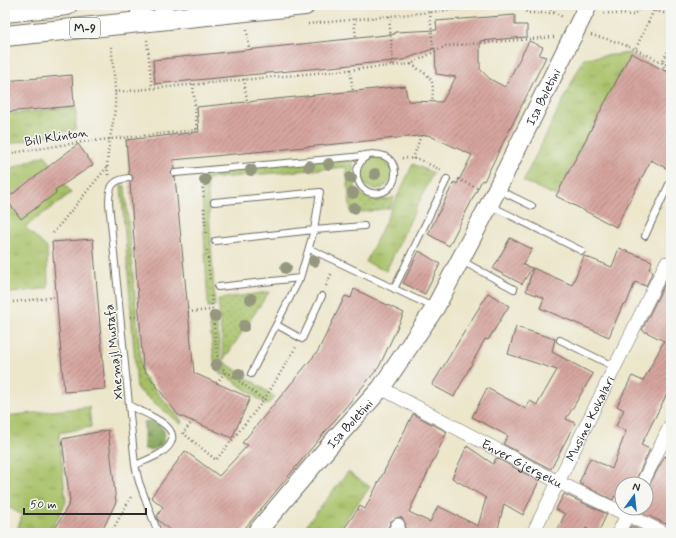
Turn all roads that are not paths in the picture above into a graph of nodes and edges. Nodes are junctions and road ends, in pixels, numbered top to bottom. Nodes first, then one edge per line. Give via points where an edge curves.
1 (67, 5) edge
2 (305, 5) edge
3 (588, 5) edge
4 (5, 12) edge
5 (164, 12) edge
6 (140, 13) edge
7 (5, 36) edge
8 (372, 154) junction
9 (174, 173) dead end
10 (129, 178) dead end
11 (447, 179) dead end
12 (671, 180) edge
13 (494, 197) junction
14 (214, 202) dead end
15 (532, 206) dead end
16 (364, 226) dead end
17 (314, 230) junction
18 (644, 236) dead end
19 (215, 241) dead end
20 (310, 249) junction
21 (582, 251) dead end
22 (460, 261) junction
23 (671, 265) edge
24 (300, 278) junction
25 (218, 287) dead end
26 (394, 289) junction
27 (514, 289) dead end
28 (322, 296) road end
29 (435, 308) junction
30 (277, 325) junction
31 (560, 340) dead end
32 (615, 367) junction
33 (251, 374) dead end
34 (381, 388) junction
35 (130, 406) junction
36 (671, 424) edge
37 (135, 465) junction
38 (646, 476) edge
39 (558, 482) junction
40 (614, 506) edge
41 (627, 516) edge
42 (636, 516) edge
43 (158, 533) edge
44 (256, 533) edge
45 (533, 533) edge
46 (618, 533) edge
47 (665, 533) edge

1 - 4 main road, M-9
2 - 5 main road, M-9
3 - 13 street, Isa Boletini
5 - 6 main road, M-9
6 - 7 main road, M-9
8 - 8 lane via 361,161 357,179 360,185 370,192 383,192 393,184 396,171 390,160
8 - 9 lane
10 - 35 lane, Xhemajl Mustafa via 119,179 110,188 109,203
11 - 26 lane
12 - 18 lane
13 - 15 lane
13 - 21 lane
13 - 22 street, Isa Boletini
14 - 17 lane via 320,192
16 - 17 lane
17 - 19 lane
17 - 20 lane
20 - 24 lane
20 - 26 lane
22 - 27 lane
22 - 29 street, Isa Boletini
23 - 32 street, Musine Kokalari via 666,262
24 - 25 lane
24 - 30 lane
26 - 29 lane
28 - 30 lane via 302,338
29 - 34 street, Isa Boletini
30 - 33 lane
31 - 32 lane, Musine Kokalari
32 - 39 street, Musine Kokalari
34 - 39 street, Enver Gjerqeku
34 - 44 street, Isa Boletini
35 - 37 lane, Xhemajl Mustafa
35 - 37 lane via 163,422 172,434 171,441 160,453
36 - 38 street
37 - 43 lane, Xhemajl Mustafa
39 - 40 street, Enver Gjerqeku
39 - 45 street, Musine Kokalari
41 - 46 street
42 - 47 street, Enver Gjerqeku

